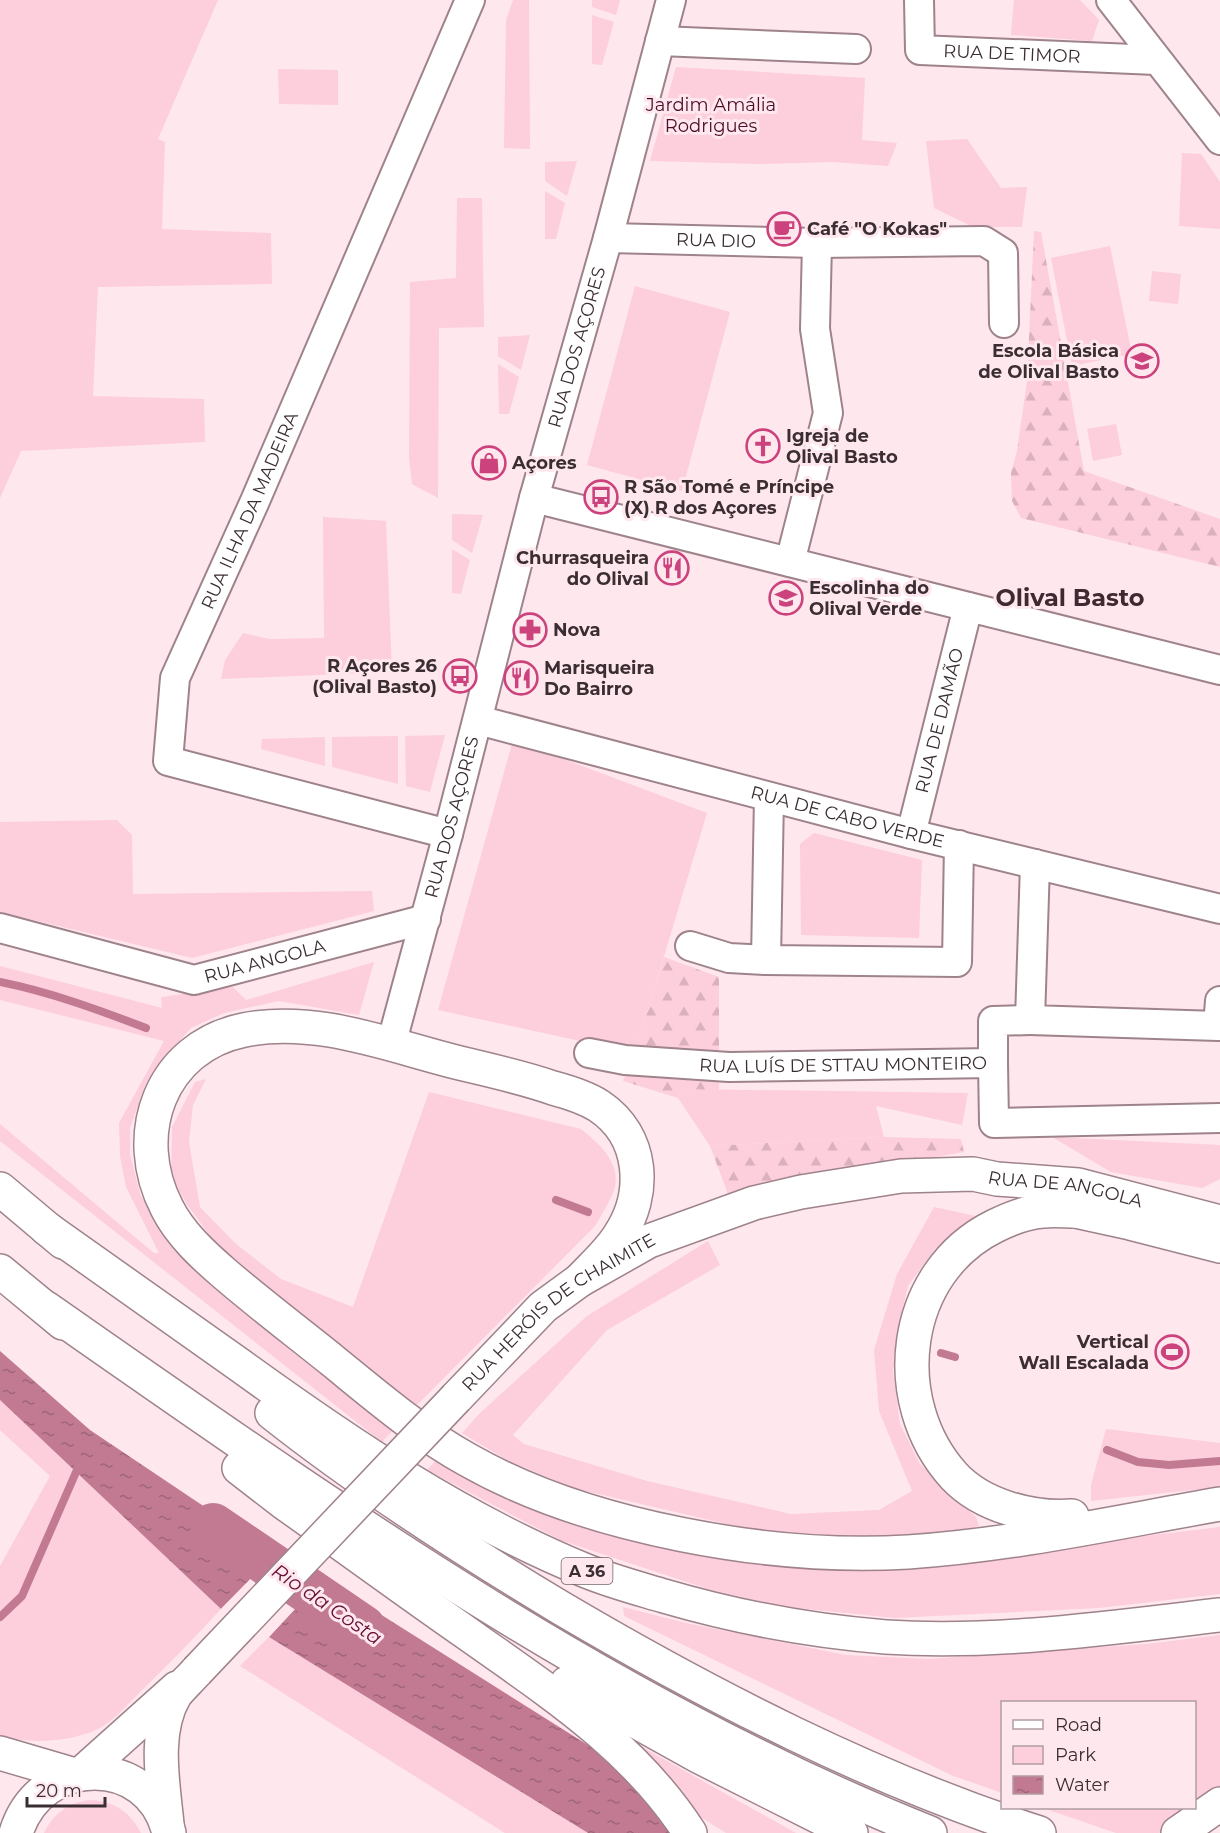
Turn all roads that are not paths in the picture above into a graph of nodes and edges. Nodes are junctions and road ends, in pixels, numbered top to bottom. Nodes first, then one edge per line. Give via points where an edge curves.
1 (470, 0) edge
2 (671, 0) edge
3 (919, 0) edge
4 (1111, 0) edge
5 (660, 41) junction
6 (856, 50) dead end
7 (1156, 60) junction
8 (1220, 140) edge
9 (608, 238) junction
10 (817, 243) junction
11 (1004, 323) dead end
12 (534, 498) junction
13 (790, 562) junction
14 (968, 607) junction
15 (1220, 670) edge
16 (478, 720) junction
17 (769, 797) junction
18 (448, 834) junction
19 (911, 834) junction
20 (959, 845) junction
21 (1035, 864) junction
22 (1220, 909) edge
23 (426, 919) junction
24 (0, 928) edge
25 (690, 946) dead end
26 (766, 960) junction
27 (1220, 1001) edge
28 (1030, 1020) junction
29 (391, 1045) junction
30 (590, 1053) dead end
31 (993, 1063) junction
32 (1220, 1118) edge
33 (998, 1179) junction
34 (0, 1189) edge
35 (1075, 1211) junction
36 (1220, 1222) edge
37 (46, 1228) junction
38 (1220, 1246) edge
39 (0, 1271) edge
40 (580, 1280) junction
41 (46, 1308) junction
42 (1220, 1503) edge
43 (370, 1564) junction
44 (1220, 1615) edge
45 (197, 1671) junction
46 (0, 1753) edge
47 (78, 1774) junction
48 (1220, 1804) edge
49 (0, 1820) edge
50 (168, 1830) edge
51 (10, 1833) edge
52 (16, 1833) edge
53 (690, 1833) edge
54 (851, 1833) edge
55 (930, 1833) edge
56 (1039, 1833) edge
57 (1178, 1833) edge

1 - 18 street, RUA ILHA DA MADEIRA via 175,678 168,761
2 - 5 street, RUA DOS AÇORES
3 - 7 street, RUA DE TIMOR via 920,50
4 - 7 street
5 - 6 street
5 - 9 street, RUA DOS AÇORES
7 - 8 street
9 - 10 street, RUA DIO
9 - 12 street, RUA DOS AÇORES
10 - 11 street, RUA DIO via 984,241 1004,253
10 - 13 street via 815,329 828,413
12 - 13 street
12 - 16 street, RUA DOS AÇORES
13 - 14 street
14 - 15 street
14 - 19 street, RUA DE DAMÃO
16 - 17 street, RUA DE CABO VERDE
16 - 18 street, RUA DOS AÇORES
17 - 19 street, RUA DE CABO VERDE
17 - 26 street
18 - 23 street, RUA DOS AÇORES
19 - 20 street, RUA DE CABO VERDE
20 - 21 street, RUA DE CABO VERDE
20 - 26 street via 957,962
21 - 22 street, RUA DE CABO VERDE
21 - 28 street
23 - 24 street, RUA ANGOLA via 194,980
23 - 29 street, RUA DOS AÇORES
25 - 26 street via 729,958
27 - 28 street via 1218,1026
28 - 31 street via 993,1021
29 - 40 main road via 576,1095 599,1106 627,1134 639,1175 630,1218 618,1239
29 - 42 main road via 288,1027 242,1030 205,1045 184,1060 164,1088 151,1132 154,1169 167,1210 204,1255 369,1391 466,1459 532,1490 626,1521 735,1544 790,1550 918,1551 1063,1532
30 - 31 street, RUA LUÍS DE STTAU MONTEIRO via 625,1060 729,1067
31 - 32 street, RUA LUÍS DE STTAU MONTEIRO via 994,1123
33 - 35 main road, RUA DE ANGOLA
33 - 36 main road, RUA DE ANGOLA via 1077,1185
33 - 40 main road, RUA HERÓIS DE CHAIMITE via 957,1173 901,1176 754,1203 649,1241
34 - 37 main road
35 - 38 main road, RUA DE ANGOLA
35 - 42 main road via 1041,1211 1002,1222 980,1233 941,1270 917,1323 912,1353 912,1380 926,1432 955,1477 1004,1508 1064,1517
37 - 44 main road, A 36 via 294,1405 441,1501 538,1550 627,1586 781,1624 889,1637 1032,1635
37 - 56 main road via 320,1451 490,1565 742,1708 943,1799
39 - 41 main road
40 - 45 main road, RUA HERÓIS DE CHAIMITE, bridge via 543,1307
41 - 43 main road via 186,1426
41 - 55 main road via 362,1526 551,1644 775,1765
43 - 53 main road via 595,1726 654,1783
43 - 54 main road via 597,1701
45 - 47 main road, RUA HERÓIS DE CHAIMITE
45 - 50 main road, RUA HERÓIS DE CHAIMITE via 176,1694 164,1732 161,1758
46 - 47 main road
47 - 50 main road via 108,1774 131,1783 152,1800
47 - 52 main road via 59,1780 38,1794 21,1818
48 - 57 main road
49 - 51 main road

